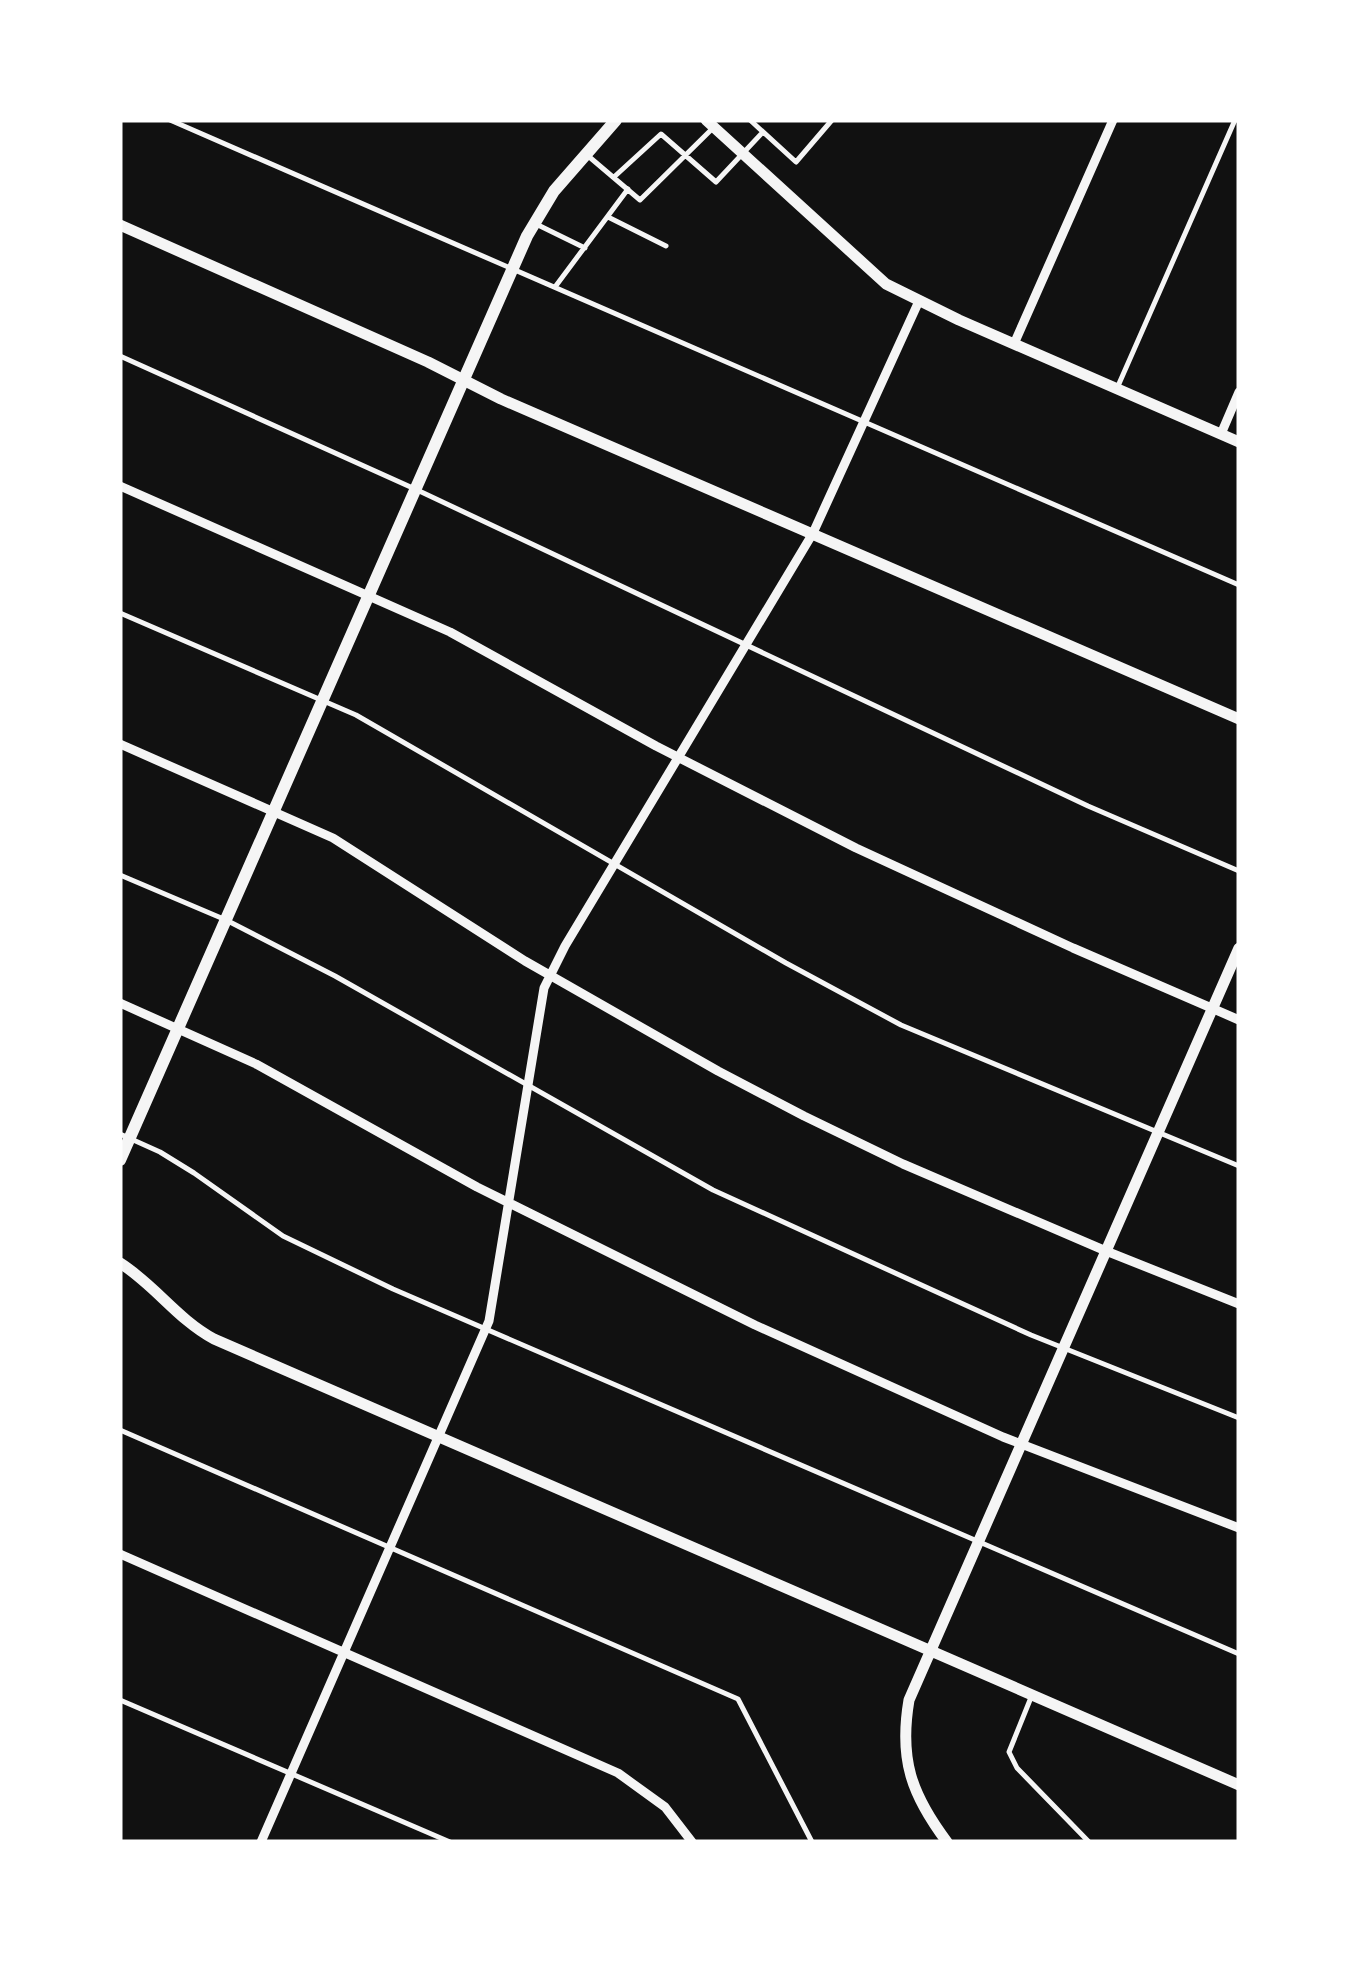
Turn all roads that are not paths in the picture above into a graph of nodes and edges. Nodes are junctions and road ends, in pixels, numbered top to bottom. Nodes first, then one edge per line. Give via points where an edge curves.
1 (170, 120) edge
2 (616, 120) edge
3 (750, 120) edge
4 (832, 120) edge
5 (1113, 120) edge
6 (1235, 120) edge
7 (710, 124) edge
8 (763, 132) junction
9 (585, 154) junction
10 (743, 154) junction
11 (686, 155) junction
12 (614, 177) junction
13 (628, 190) junction
14 (608, 217) junction
15 (535, 224) junction
16 (120, 225) edge
17 (666, 246) dead end
18 (585, 248) junction
19 (512, 270) junction
20 (555, 288) junction
21 (920, 301) junction
22 (1014, 344) junction
23 (120, 356) edge
24 (463, 379) junction
25 (1116, 389) junction
26 (1239, 392) edge
27 (866, 421) junction
28 (1220, 434) junction
29 (1239, 442) edge
30 (120, 486) edge
31 (415, 488) junction
32 (813, 533) junction
33 (1239, 585) edge
34 (368, 594) junction
35 (120, 613) edge
36 (748, 644) junction
37 (320, 703) junction
38 (1239, 718) edge
39 (120, 744) edge
40 (678, 758) junction
41 (274, 811) junction
42 (614, 864) junction
43 (1239, 871) edge
44 (120, 875) edge
45 (226, 920) junction
46 (1239, 948) edge
47 (550, 975) junction
48 (120, 1003) edge
49 (1212, 1008) junction
50 (1239, 1020) edge
51 (179, 1029) junction
52 (528, 1084) junction
53 (1158, 1133) junction
54 (125, 1136) edge
55 (120, 1160) edge
56 (1239, 1166) edge
57 (508, 1202) junction
58 (1106, 1251) junction
59 (120, 1263) edge
60 (1239, 1304) edge
61 (486, 1328) junction
62 (1064, 1349) junction
63 (1239, 1418) edge
64 (120, 1430) edge
65 (438, 1436) junction
66 (1022, 1444) junction
67 (1239, 1528) edge
68 (979, 1543) junction
69 (388, 1549) junction
70 (120, 1554) edge
71 (931, 1651) junction
72 (343, 1652) junction
73 (1239, 1654) edge
74 (1032, 1695) junction
75 (120, 1700) edge
76 (290, 1775) junction
77 (1239, 1785) edge
78 (941, 1840) edge
79 (261, 1842) edge
80 (450, 1842) edge
81 (692, 1842) edge
82 (812, 1842) edge
83 (1088, 1842) edge

1 - 19 lane
2 - 9 main road
3 - 8 lane
4 - 8 lane via 796,162
5 - 22 street
6 - 25 lane
7 - 10 street
7 - 11 lane
8 - 10 lane
9 - 12 lane
9 - 15 main road
10 - 11 lane via 716,182
10 - 21 street via 886,284
11 - 12 lane via 661,134
11 - 13 lane via 640,200
12 - 13 lane
13 - 14 lane
14 - 17 lane
14 - 18 lane
15 - 18 lane
15 - 19 main road
16 - 24 street
18 - 20 lane
19 - 20 lane
19 - 24 main road
20 - 27 lane
21 - 22 street
21 - 27 street
22 - 25 street
23 - 31 lane
24 - 31 main road
24 - 32 street
25 - 28 street
26 - 28 street
27 - 32 street
27 - 33 lane
28 - 29 street
30 - 34 street
31 - 34 main road
31 - 36 lane
32 - 36 street
32 - 38 street
34 - 37 main road
34 - 40 street
35 - 37 lane
36 - 40 street
36 - 43 lane
37 - 41 main road
37 - 42 lane via 356,715
39 - 41 street
40 - 42 street
40 - 49 street via 964,899
41 - 45 main road
41 - 47 street via 333,838
42 - 47 street
42 - 53 lane via 901,1025
44 - 45 lane
45 - 51 main road
45 - 52 lane
46 - 49 street
47 - 52 street
47 - 58 street via 804,1116
48 - 51 street
49 - 50 street
49 - 53 street
51 - 54 main road
51 - 57 street
52 - 57 street
52 - 62 lane via 713,1190
53 - 56 lane
53 - 58 street
54 - 55 main road
54 - 61 lane via 194,1173 283,1236
57 - 61 street
57 - 66 street via 754,1325
58 - 60 street
58 - 62 street
59 - 65 street via 200,1332
61 - 65 street
61 - 68 lane
62 - 63 lane
62 - 66 street
64 - 69 lane
65 - 69 street
65 - 71 street
66 - 67 street
66 - 68 street
68 - 71 street
68 - 73 lane
69 - 72 street
69 - 82 lane via 738,1699
70 - 72 street
71 - 74 street
71 - 78 street via 909,1700 905,1748 914,1792
72 - 76 street
72 - 81 street via 618,1773 665,1807
74 - 77 street
74 - 83 lane via 1010,1752
75 - 76 lane
76 - 79 street
76 - 80 lane

